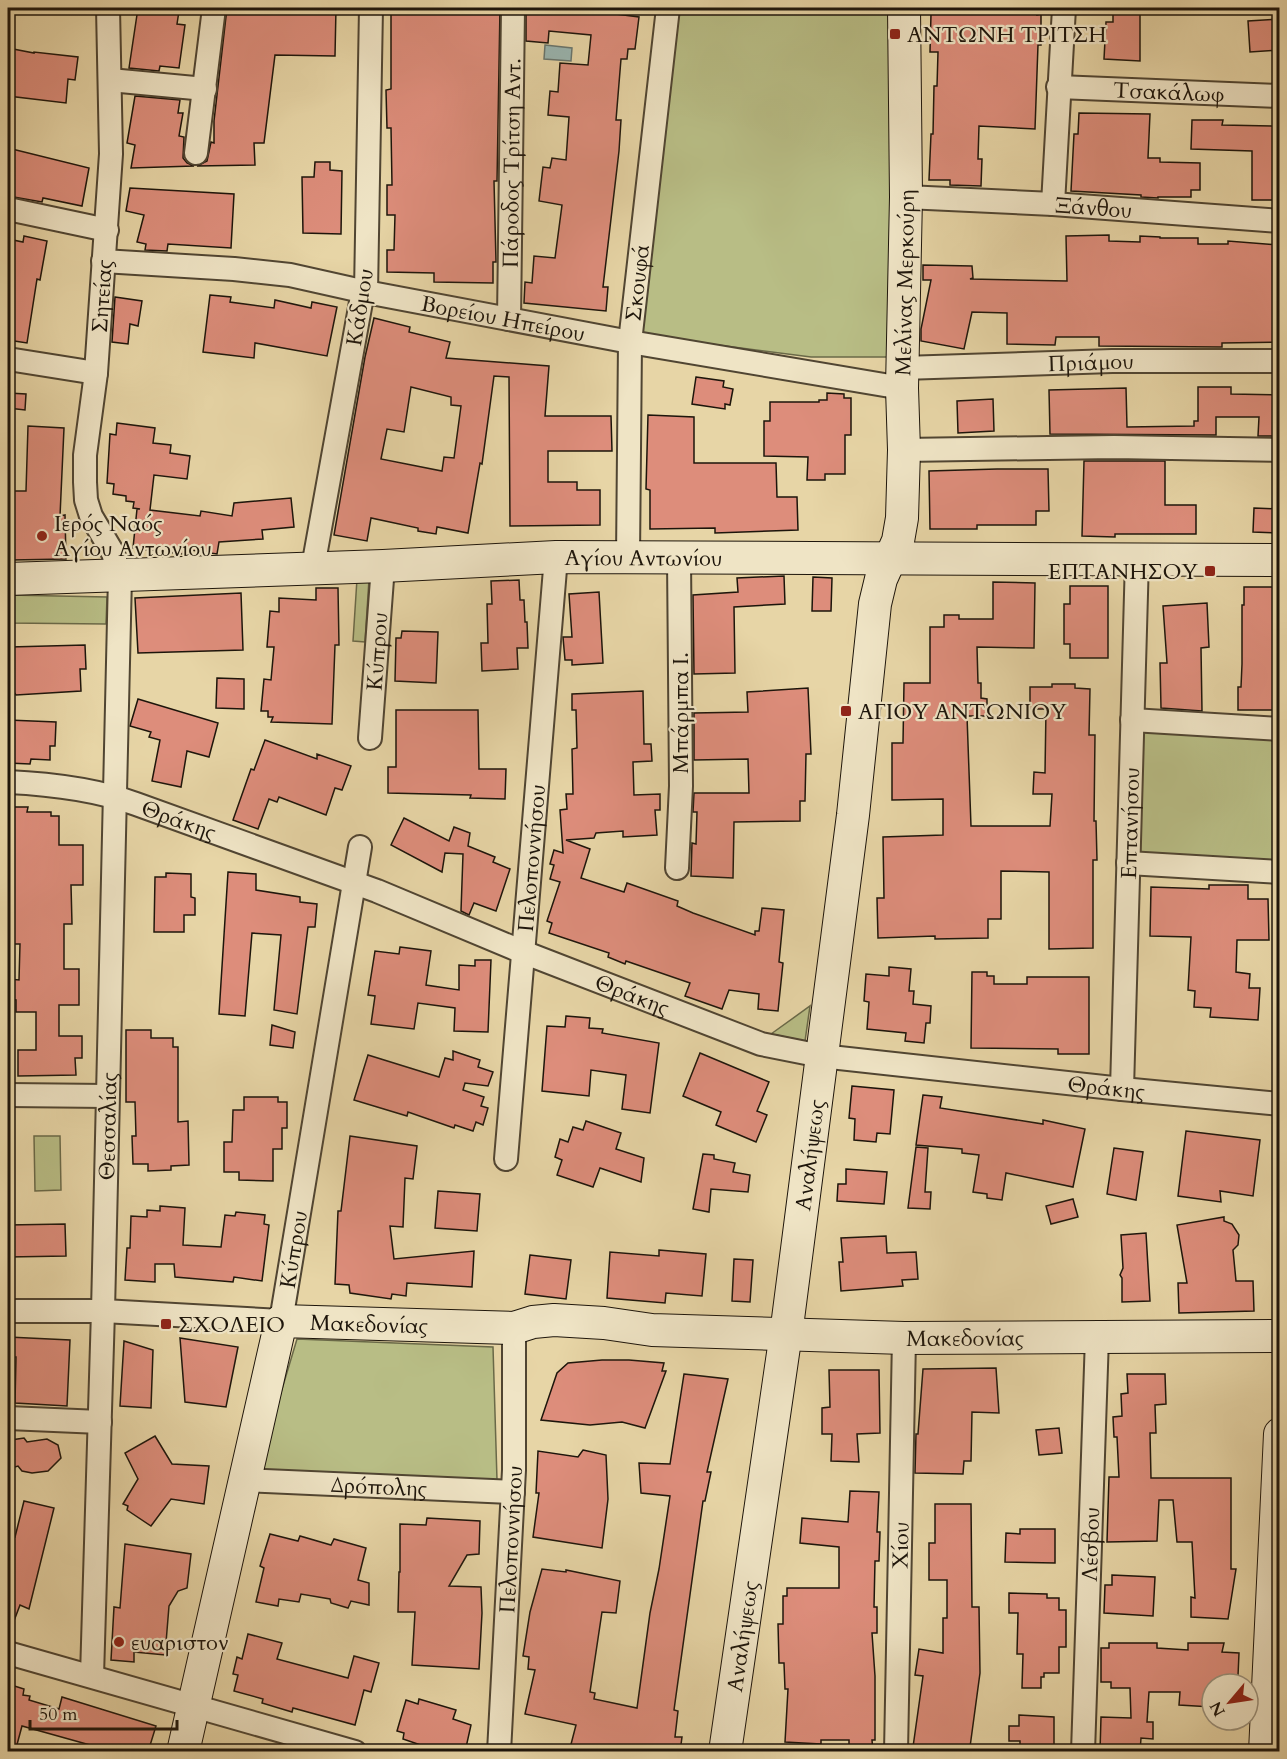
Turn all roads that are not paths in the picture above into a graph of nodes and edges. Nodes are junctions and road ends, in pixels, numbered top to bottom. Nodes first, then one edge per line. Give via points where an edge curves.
1 (108, 8) edge
2 (214, 8) edge
3 (370, 8) edge
4 (513, 8) edge
5 (668, 8) edge
6 (904, 8) edge
7 (1064, 8) edge
8 (110, 80) junction
9 (1058, 87) junction
10 (205, 89) junction
11 (1280, 96) edge
12 (196, 153) dead end
13 (906, 197) junction
14 (1053, 204) junction
15 (8, 209) edge
16 (1280, 220) edge
17 (107, 230) junction
18 (103, 261) junction
19 (366, 292) junction
20 (509, 319) junction
21 (630, 342) junction
22 (8, 359) edge
23 (1280, 361) edge
24 (96, 373) junction
25 (902, 378) junction
26 (904, 450) junction
27 (1280, 450) edge
28 (556, 557) junction
29 (628, 558) junction
30 (679, 558) junction
31 (890, 558) junction
32 (1137, 559) junction
33 (1280, 560) edge
34 (383, 566) junction
35 (313, 567) junction
36 (120, 576) junction
37 (8, 579) edge
38 (1132, 720) junction
39 (1280, 729) edge
40 (370, 738) dead end
41 (8, 782) edge
42 (116, 796) junction
43 (360, 847) dead end
44 (1128, 863) junction
45 (677, 868) dead end
46 (1280, 872) edge
47 (354, 882) junction
48 (523, 952) junction
49 (821, 1056) junction
50 (1122, 1089) junction
51 (8, 1095) edge
52 (107, 1095) junction
53 (1280, 1104) edge
54 (506, 1159) dead end
55 (8, 1311) edge
56 (103, 1311) junction
57 (281, 1321) junction
58 (514, 1328) junction
59 (786, 1334) junction
60 (1280, 1336) edge
61 (1097, 1337) junction
62 (904, 1338) junction
63 (8, 1418) edge
64 (100, 1422) junction
65 (1280, 1434) edge
66 (245, 1480) junction
67 (513, 1492) junction
68 (8, 1653) edge
69 (92, 1676) junction
70 (194, 1706) junction
71 (1270, 1740) edge
72 (183, 1752) edge
73 (355, 1752) edge
74 (499, 1752) edge
75 (725, 1752) edge
76 (896, 1752) edge
77 (1083, 1752) edge

1 - 8 street, Σητείας
2 - 10 street
3 - 19 street, Κάδμου
4 - 20 street, Πάροδος Τρίτση Αντ.
5 - 21 street, Σκουφά
6 - 13 street, Μελίνας Μερκούρη
7 - 9 street
8 - 10 street
8 - 17 street, Σητείας
9 - 11 street, Τσακάλωφ
9 - 14 street
10 - 12 street
13 - 14 street, Ξάνθου
13 - 25 street, Μελίνας Μερκούρη
14 - 16 street, Ξάνθου
15 - 17 street
17 - 18 street, Σητείας
18 - 19 street, Βορείου Ηπείρου via 290,275
18 - 24 street, Σητείας
19 - 20 street, Βορείου Ηπείρου
19 - 35 street, Κάδμου
20 - 21 street, Βορείου Ηπείρου
21 - 25 street, Βορείου Ηπείρου
21 - 29 street, Σκουφά
22 - 24 street
23 - 25 street, Πριάμου via 1112,361
24 - 36 street, Σητείας via 85,455 86,500 113,553
25 - 26 street, Μελίνας Μερκούρη
26 - 27 street
26 - 31 street, Μελίνας Μερκούρη via 900,530
28 - 29 street, Αγίου Αντωνίου
28 - 34 street, Αγίου Αντωνίου
28 - 48 street, Πελοποννήσου
29 - 30 street, Αγίου Αντωνίου
30 - 31 street, Αγίου Αντωνίου
30 - 45 street, Μπάρμπα Ι. via 681,786
31 - 32 street, Αγίου Αντωνίου
31 - 49 street, Αναλήψεως via 875,604 853,815
32 - 33 street, Αγίου Αντωνίου
32 - 38 street, Επτανήσου
34 - 35 street, Αγίου Αντωνίου
34 - 40 street, Κύπρου
35 - 36 street, Αγίου Αντωνίου
36 - 37 street, Αγίου Αντωνίου
36 - 42 street, Θεσσαλίας
38 - 39 street
38 - 44 street, Επτανήσου
41 - 42 street, Θράκης
42 - 47 street, Θράκης
42 - 52 street, Θεσσαλίας
43 - 47 street, Κύπρου
44 - 46 street
44 - 50 street, Επτανήσου
47 - 48 street, Θράκης
47 - 57 street, Κύπρου
48 - 49 street, Θράκης via 761,1044
48 - 54 street, Πελοποννήσου
49 - 50 street, Θράκης
49 - 59 street, Αναλήψεως
50 - 53 street, Θράκης
51 - 52 street
52 - 56 street, Θεσσαλίας
55 - 56 street, Μακεδονίας
56 - 57 street, Μακεδονίας
56 - 64 street, Θεσσαλίας
57 - 58 street, Μακεδονίας
57 - 66 street, Κύπρου
58 - 59 street, Μακεδονίας via 555,1338 652,1330
58 - 67 street, Πελοποννήσου
59 - 62 street, Μακεδονίας
59 - 75 street, Αναλήψεως
60 - 61 street, Μακεδονίας
61 - 62 street, Μακεδονίας
61 - 77 street, Λέσβου
62 - 76 street, Χίου
63 - 64 street
64 - 69 street, Θεσσαλίας
65 - 71 street
66 - 67 street, Δρόπολης
66 - 70 street, Κύπρου
67 - 74 street, Πελοποννήσου
68 - 69 street
69 - 70 street
70 - 72 street, Κύπρου
70 - 73 street

